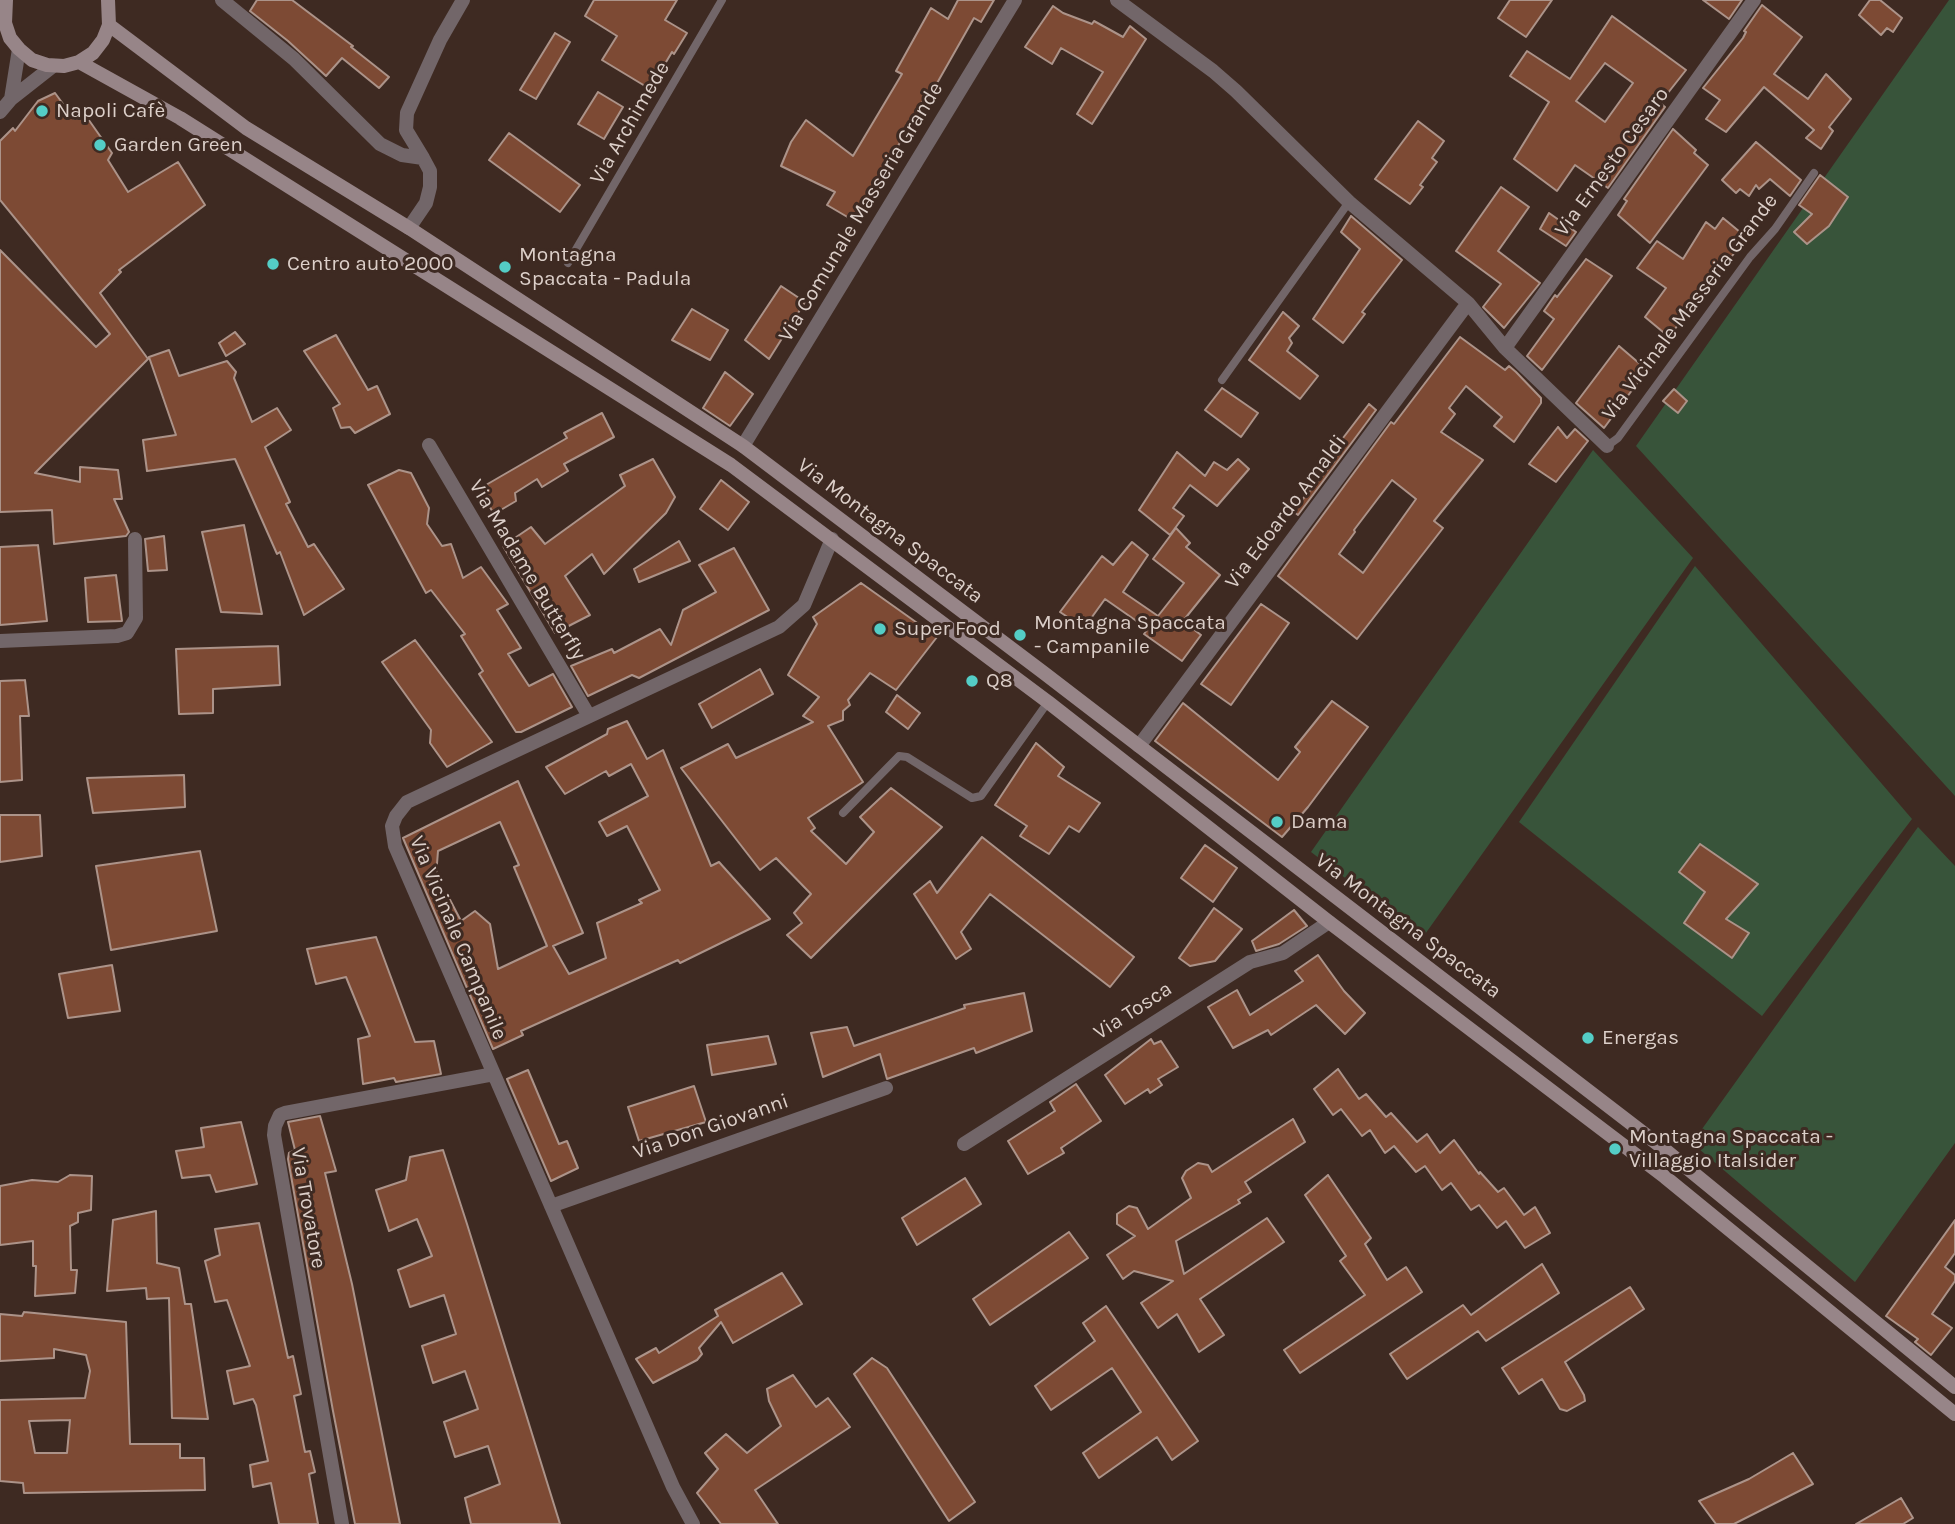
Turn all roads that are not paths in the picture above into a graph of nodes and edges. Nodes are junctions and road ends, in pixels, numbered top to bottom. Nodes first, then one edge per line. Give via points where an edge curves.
1 (6, 0) edge
2 (108, 0) edge
3 (222, 0) edge
4 (463, 0) edge
5 (722, 0) edge
6 (1015, 0) edge
7 (1117, 0) edge
8 (1754, 0) edge
9 (109, 25) junction
10 (10, 42) edge
11 (79, 62) junction
12 (53, 66) junction
13 (11, 99) junction
14 (0, 112) edge
15 (423, 158) junction
16 (1814, 173) dead end
17 (1349, 202) junction
18 (410, 228) junction
19 (568, 263) dead end
20 (1468, 303) junction
21 (1505, 348) junction
22 (1222, 380) dead end
23 (429, 445) dead end
24 (743, 446) junction
25 (1607, 446) joint
26 (135, 539) dead end
27 (832, 539) junction
28 (0, 641) edge
29 (1048, 702) junction
30 (589, 716) junction
31 (1139, 746) junction
32 (843, 813) dead end
33 (1329, 922) junction
34 (494, 1074) junction
35 (886, 1088) dead end
36 (964, 1144) dead end
37 (551, 1206) junction
38 (1955, 1387) edge
39 (1955, 1414) edge
40 (342, 1524) edge
41 (693, 1524) edge

1 - 10 main road
2 - 9 main road
3 - 15 street via 294,59 380,145
4 - 15 street via 407,113 405,131
5 - 19 lane, Via Archimede
6 - 24 street, Via Comunale Masseria Grande
7 - 17 street, Via Vicinale Masseria Grande via 1236,91
8 - 21 street, Via Ernesto Cesaro
9 - 11 main road via 93,53
9 - 18 main road, Via Montagna Spaccata via 246,128
10 - 12 main road via 32,60
10 - 13 street
11 - 12 main road
11 - 27 main road, Via Montagna Spaccata via 192,126 720,457
12 - 13 street
13 - 14 street
15 - 18 street via 430,171 430,187
16 - 25 lane, Via Vicinale Masseria Grande via 1618,438
17 - 20 street, Via Vicinale Masseria Grande
17 - 22 lane
18 - 24 main road, Via Montagna Spaccata
20 - 21 street, Via Vicinale Masseria Grande
20 - 31 street, Via Edoardo Amaldi
21 - 25 street, Via Vicinale Masseria Grande
23 - 30 street, Via Madame Butterfly
24 - 31 main road, Via Montagna Spaccata
26 - 28 street via 136,618 127,633
27 - 29 main road, Via Montagna Spaccata
27 - 30 street, Via Vicinale Campanile via 804,605 779,627
29 - 32 lane via 981,796 972,798 899,756
29 - 33 main road, Via Montagna Spaccata
30 - 34 street, Via Vicinale Campanile via 407,802 392,826 394,846
31 - 38 main road, Via Montagna Spaccata via 1659,1144
33 - 36 street, Via Tosca via 1283,953 1250,962
33 - 39 main road, Via Montagna Spaccata via 1665,1177
34 - 37 street, Via Vicinale Campanile
34 - 40 street, Via Trovatore via 285,1113 275,1126
35 - 37 street, Via Don Giovanni
37 - 41 street, Via Vicinale Campanile

